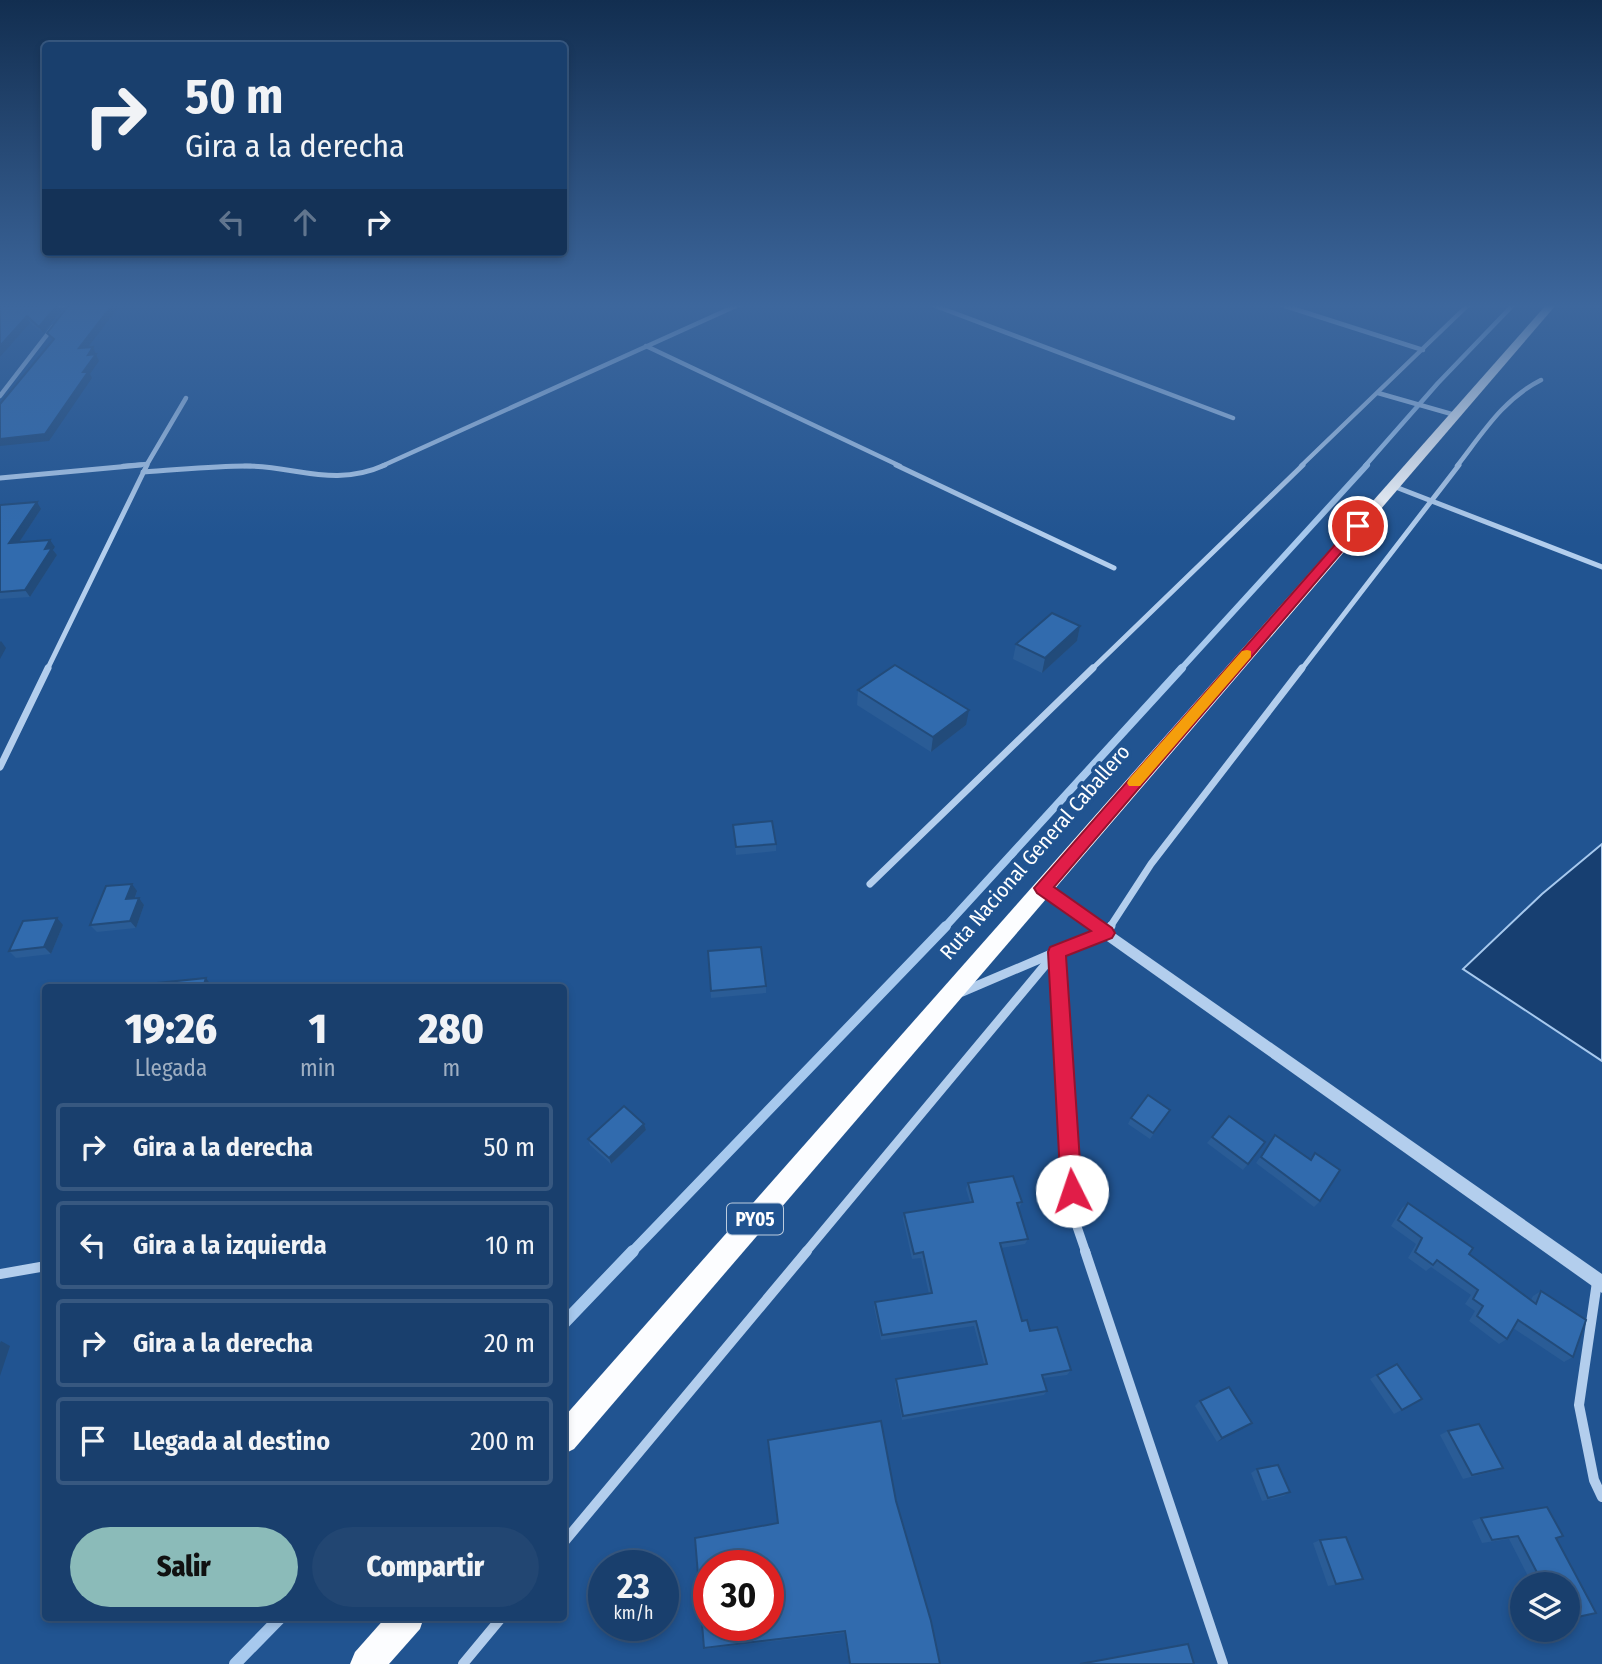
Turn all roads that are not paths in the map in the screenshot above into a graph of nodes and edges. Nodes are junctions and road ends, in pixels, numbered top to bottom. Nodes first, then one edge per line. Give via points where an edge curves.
1 (565, 383) edge
2 (723, 383) edge
3 (1140, 383) edge
4 (1389, 383) edge
5 (1483, 383) edge
6 (1536, 383) edge
7 (1378, 393) junction
8 (186, 398) dead end
9 (1455, 415) junction
10 (1233, 418) dead end
11 (148, 464) junction
12 (143, 472) junction
13 (0, 478) edge
14 (1393, 486) junction
15 (1432, 500) junction
16 (1602, 566) edge
17 (1114, 568) dead end
18 (0, 767) edge
19 (870, 884) dead end
20 (1043, 888) junction
21 (1106, 933) junction
22 (1056, 952) junction
23 (947, 999) junction
24 (42, 1267) edge
25 (0, 1274) edge
26 (1600, 1282) edge
27 (567, 1435) edge
28 (1602, 1497) edge
29 (567, 1538) edge
30 (405, 1621) edge
31 (499, 1621) edge
32 (367, 1664) edge
33 (463, 1664) edge
34 (1223, 1664) edge

1 - 12 street via 356,474 314,476 249,466
2 - 17 street
3 - 10 street
4 - 7 street
5 - 9 highway, Ruta Nacional General Caballero / PY05
6 - 15 street via 1506,403
7 - 9 street
7 - 19 street
8 - 11 street
9 - 14 highway, Ruta Nacional General Caballero / PY05
11 - 12 street
11 - 13 street
12 - 18 street
14 - 15 street
14 - 20 highway, Ruta Nacional General Caballero / PY05
15 - 16 street
15 - 21 street via 1151,864
20 - 21 street
20 - 23 highway, Ruta Nacional General Caballero / PY05
21 - 22 street
21 - 26 street
22 - 23 street
22 - 29 street
22 - 34 street via 1074,1218
23 - 27 highway, Ruta Nacional General Caballero / PY05
24 - 25 street
26 - 28 street via 1579,1405 1594,1480
30 - 32 highway
31 - 33 street

